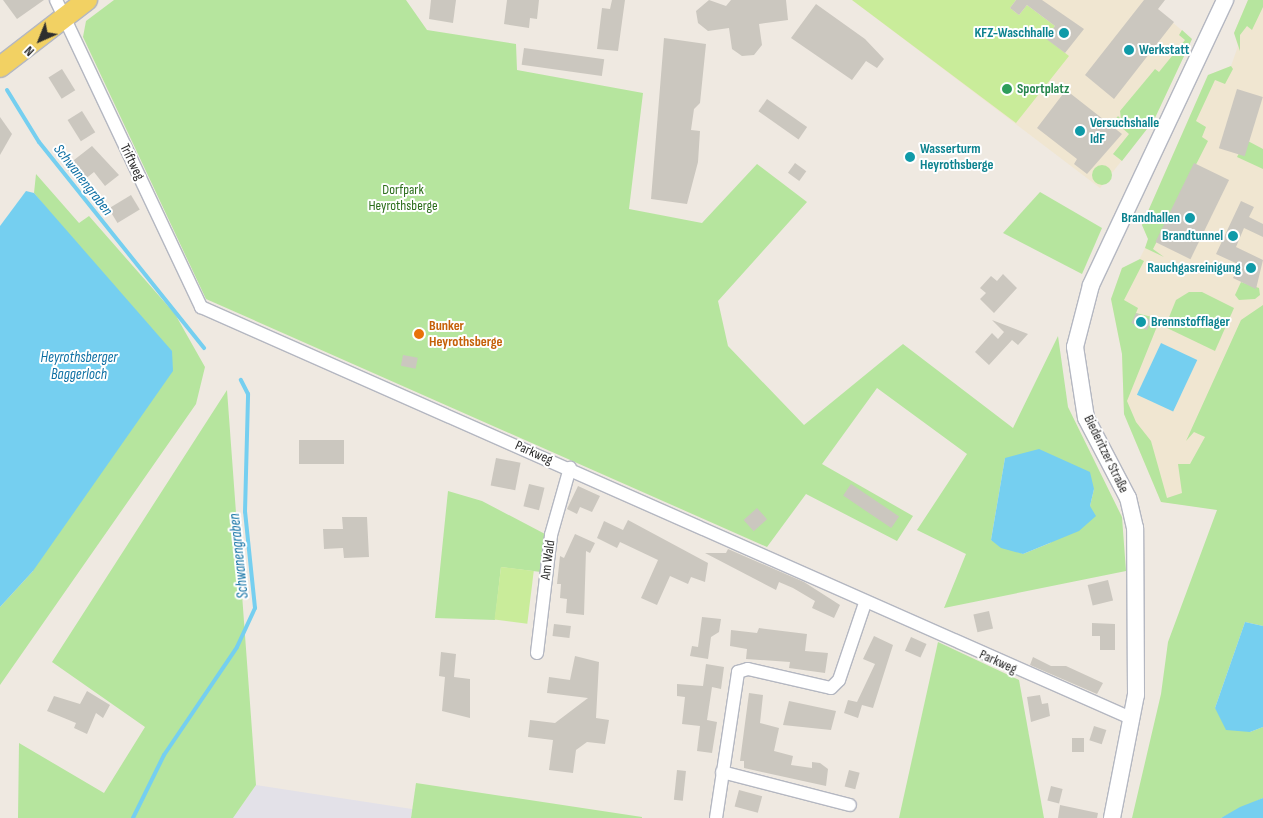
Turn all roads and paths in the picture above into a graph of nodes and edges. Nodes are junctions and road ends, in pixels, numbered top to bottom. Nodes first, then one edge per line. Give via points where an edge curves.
1 (87, 0) edge
2 (1225, 0) edge
3 (60, 9) edge
4 (0, 66) edge
5 (201, 307) joint
6 (570, 468) junction
7 (865, 603) junction
8 (537, 653) dead end
9 (1133, 719) junction
10 (722, 772) junction
11 (850, 805) dead end
12 (716, 818) edge
13 (1112, 818) edge

1 - 3 main road
2 - 9 street, Biederitzer Straße via 1091,285 1075,347 1086,418 1128,498 1134,522
3 - 4 main road
3 - 5 street, Triftweg
5 - 6 street, Parkweg
6 - 7 street, Parkweg
6 - 8 street, Am Wald via 551,535
7 - 9 street, Parkweg
7 - 10 street via 839,680 831,688 748,669 738,672
9 - 13 street, Biederitzer Straße
10 - 11 street
10 - 12 street

